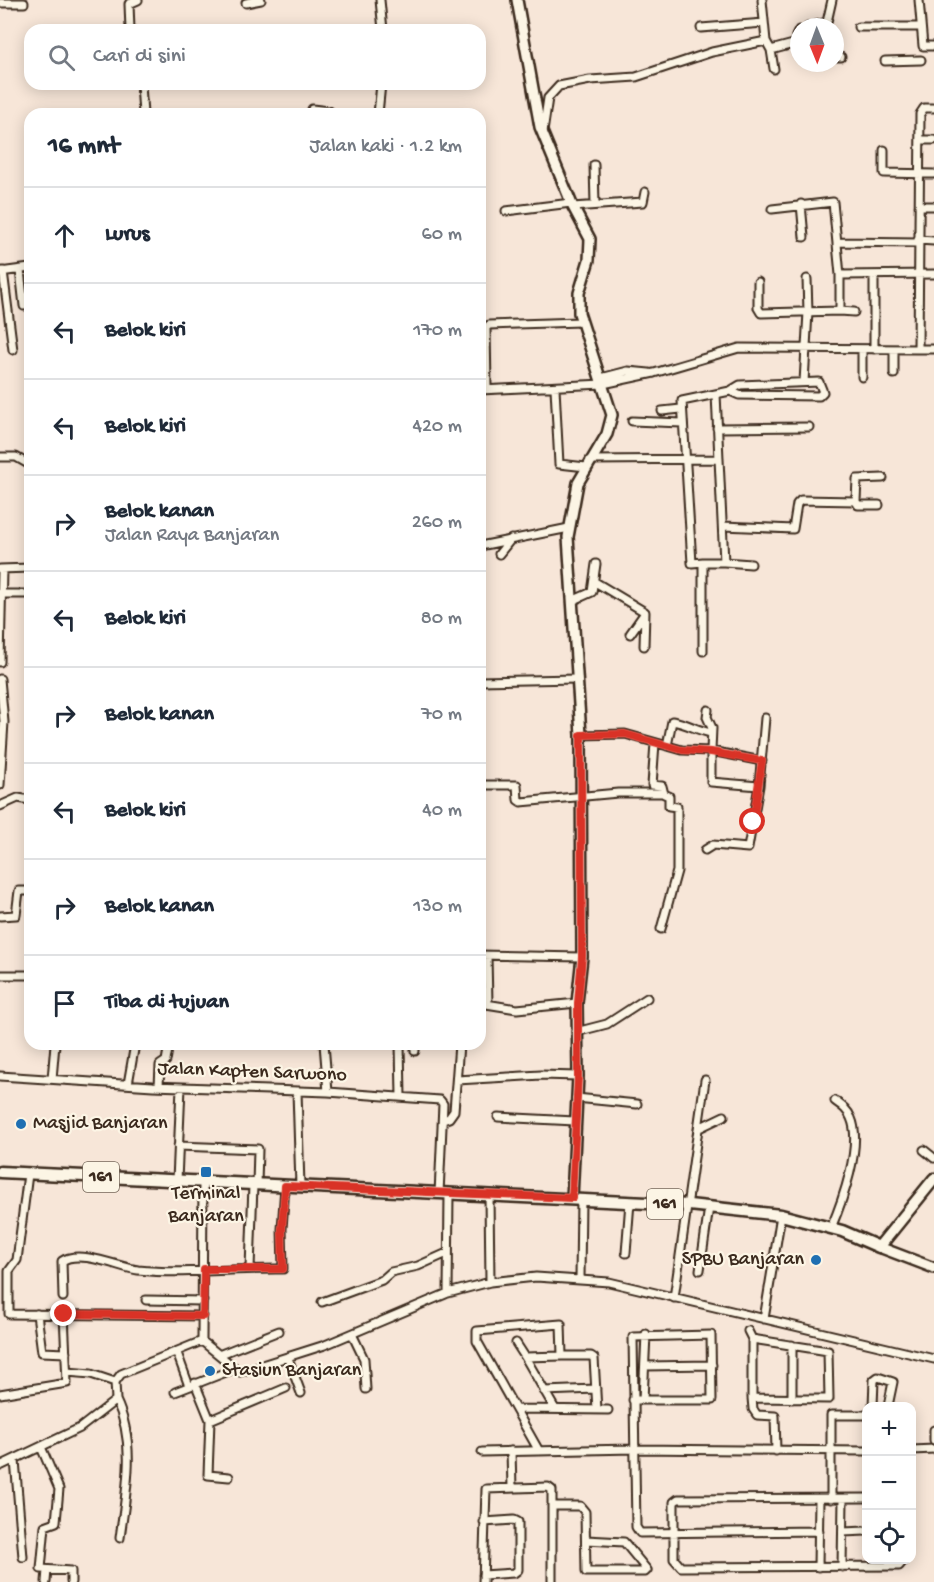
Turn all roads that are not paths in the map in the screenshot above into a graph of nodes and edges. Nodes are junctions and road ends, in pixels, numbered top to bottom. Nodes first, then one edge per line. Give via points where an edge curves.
1 (138, 0) edge
2 (261, 0) edge
3 (380, 0) edge
4 (517, 0) edge
5 (762, 0) edge
6 (832, 0) edge
7 (920, 0) edge
8 (0, 3) edge
9 (24, 3) dead end
10 (246, 3) dead end
11 (828, 18) edge
12 (764, 23) junction
13 (130, 24) edge
14 (382, 24) edge
15 (858, 27) dead end
16 (921, 27) junction
17 (701, 28) dead end
18 (766, 41) junction
19 (923, 46) junction
20 (934, 46) edge
21 (790, 47) edge
22 (771, 50) junction
23 (885, 61) dead end
24 (774, 69) dead end
25 (141, 90) edge
26 (380, 90) edge
27 (143, 108) edge
28 (379, 108) edge
29 (934, 108) edge
30 (542, 133) junction
31 (921, 140) junction
32 (934, 140) edge
33 (884, 150) dead end
34 (594, 165) dead end
35 (920, 174) junction
36 (934, 174) edge
37 (645, 192) dead end
38 (801, 204) junction
39 (593, 205) junction
40 (575, 206) junction
41 (919, 206) junction
42 (934, 206) edge
43 (772, 209) dead end
44 (506, 211) dead end
45 (804, 237) dead end
46 (934, 241) edge
47 (838, 242) junction
48 (918, 242) junction
49 (24, 269) edge
50 (20, 270) junction
51 (1, 272) edge
52 (917, 274) junction
53 (934, 274) edge
54 (840, 275) junction
55 (874, 276) junction
56 (807, 279) dead end
57 (24, 282) edge
58 (758, 282) dead end
59 (840, 311) junction
60 (808, 312) junction
61 (854, 312) dead end
62 (581, 322) junction
63 (486, 330) edge
64 (805, 349) junction
65 (862, 349) junction
66 (874, 349) junction
67 (894, 349) junction
68 (918, 349) junction
69 (934, 349) edge
70 (13, 350) dead end
71 (894, 374) dead end
72 (862, 377) dead end
73 (610, 379) junction
74 (804, 382) junction
75 (555, 388) junction
76 (486, 389) edge
77 (730, 392) junction
78 (716, 394) junction
79 (681, 409) junction
80 (662, 411) dead end
81 (633, 422) dead end
82 (682, 423) junction
83 (809, 427) dead end
84 (717, 428) junction
85 (0, 456) edge
86 (686, 459) junction
87 (719, 459) junction
88 (24, 462) edge
89 (588, 464) junction
90 (884, 478) dead end
91 (856, 501) junction
92 (879, 505) dead end
93 (723, 526) junction
94 (569, 528) junction
95 (511, 539) junction
96 (486, 545) edge
97 (500, 554) dead end
98 (703, 562) junction
99 (724, 562) junction
100 (596, 564) dead end
101 (751, 564) dead end
102 (24, 568) edge
103 (1, 569) edge
104 (595, 582) junction
105 (2, 594) junction
106 (24, 594) edge
107 (572, 601) junction
108 (645, 612) junction
109 (630, 634) dead end
110 (644, 646) dead end
111 (703, 651) dead end
112 (0, 662) edge
113 (0, 679) edge
114 (577, 679) junction
115 (486, 681) edge
116 (708, 710) dead end
117 (765, 718) dead end
118 (711, 733) junction
119 (581, 735) junction
120 (655, 743) junction
121 (667, 746) junction
122 (711, 752) junction
123 (762, 761) junction
124 (0, 775) edge
125 (486, 784) edge
126 (0, 785) edge
127 (759, 786) junction
128 (663, 793) junction
129 (580, 797) junction
130 (24, 800) edge
131 (0, 806) edge
132 (705, 850) dead end
133 (24, 891) edge
134 (0, 916) edge
135 (662, 930) dead end
136 (486, 956) edge
137 (582, 957) junction
138 (0, 975) edge
139 (24, 975) edge
140 (647, 998) dead end
141 (578, 1003) junction
142 (486, 1004) edge
143 (576, 1032) junction
144 (54, 1050) edge
145 (134, 1050) edge
146 (168, 1050) edge
147 (324, 1050) edge
148 (400, 1050) edge
149 (459, 1050) edge
150 (0, 1076) edge
151 (578, 1076) junction
152 (52, 1079) junction
153 (457, 1080) junction
154 (705, 1080) dead end
155 (128, 1084) junction
156 (159, 1086) junction
157 (181, 1087) junction
158 (297, 1091) junction
159 (328, 1092) junction
160 (398, 1096) junction
161 (576, 1098) junction
162 (835, 1101) dead end
163 (637, 1104) dead end
164 (724, 1116) dead end
165 (498, 1118) dead end
166 (446, 1119) junction
167 (575, 1121) junction
168 (699, 1128) junction
169 (178, 1146) junction
170 (924, 1150) dead end
171 (934, 1158) edge
172 (0, 1172) edge
173 (28, 1174) junction
174 (934, 1179) edge
175 (177, 1181) junction
176 (203, 1182) junction
177 (255, 1185) junction
178 (285, 1186) junction
179 (300, 1186) junction
180 (444, 1194) junction
181 (489, 1195) junction
182 (577, 1199) junction
183 (630, 1202) junction
184 (689, 1205) junction
185 (708, 1207) junction
186 (781, 1215) junction
187 (831, 1228) junction
188 (879, 1247) junction
189 (626, 1253) dead end
190 (444, 1254) junction
191 (250, 1268) junction
192 (934, 1268) edge
193 (204, 1269) junction
194 (700, 1270) dead end
195 (580, 1279) junction
196 (490, 1282) junction
197 (0, 1284) edge
198 (9, 1284) junction
199 (445, 1295) junction
200 (63, 1297) dead end
201 (674, 1298) junction
202 (146, 1300) dead end
203 (204, 1301) junction
204 (322, 1302) dead end
205 (37, 1314) junction
206 (64, 1314) junction
207 (203, 1316) junction
208 (764, 1319) junction
209 (279, 1330) dead end
210 (748, 1331) dead end
211 (352, 1334) junction
212 (646, 1334) junction
213 (752, 1339) junction
214 (202, 1341) junction
215 (516, 1343) dead end
216 (792, 1346) junction
217 (66, 1353) junction
218 (177, 1353) junction
219 (221, 1354) junction
220 (562, 1356) junction
221 (525, 1357) junction
222 (288, 1358) junction
223 (934, 1359) edge
224 (712, 1365) junction
225 (645, 1366) junction
226 (234, 1369) junction
227 (67, 1372) junction
228 (115, 1382) junction
229 (192, 1385) junction
230 (286, 1388) dead end
231 (366, 1389) dead end
232 (596, 1389) junction
233 (544, 1391) junction
234 (175, 1392) dead end
235 (301, 1393) dead end
236 (0, 1394) edge
237 (752, 1398) junction
238 (792, 1398) junction
239 (829, 1399) junction
240 (116, 1400) junction
241 (633, 1400) junction
242 (643, 1400) junction
243 (873, 1402) edge
244 (889, 1402) edge
245 (517, 1409) junction
246 (555, 1409) junction
247 (597, 1410) junction
248 (608, 1410) dead end
249 (831, 1415) junction
250 (862, 1415) edge
251 (210, 1420) junction
252 (934, 1430) edge
253 (934, 1440) edge
254 (41, 1447) junction
255 (634, 1449) junction
256 (934, 1449) edge
257 (862, 1450) edge
258 (916, 1450) edge
259 (511, 1451) junction
260 (533, 1451) junction
261 (776, 1451) junction
262 (832, 1451) junction
263 (482, 1452) dead end
264 (15, 1460) junction
265 (0, 1466) edge
266 (229, 1477) dead end
267 (512, 1488) junction
268 (862, 1498) edge
269 (819, 1499) junction
270 (831, 1499) junction
271 (843, 1499) junction
272 (552, 1506) junction
273 (484, 1522) junction
274 (819, 1531) junction
275 (862, 1531) edge
276 (674, 1532) junction
277 (843, 1532) junction
278 (120, 1538) dead end
279 (586, 1540) junction
280 (23, 1557) dead end
281 (901, 1564) edge
282 (818, 1567) junction
283 (842, 1567) junction
284 (47, 1570) junction
285 (483, 1578) edge
286 (46, 1582) edge
287 (71, 1582) edge
288 (552, 1582) edge

1 - 13 street via 129,4
2 - 10 street
3 - 14 street
4 - 30 street
5 - 12 street
6 - 11 street
7 - 16 street
8 - 9 street
12 - 17 street
12 - 18 street
15 - 16 street
16 - 19 street
18 - 22 street
18 - 30 street via 712,52 636,77 561,85 548,98
19 - 20 street
19 - 23 street via 920,62
21 - 22 street
22 - 24 street
25 - 27 street
26 - 28 street
29 - 31 street via 920,112
30 - 40 street
31 - 32 street
31 - 35 street
33 - 35 street via 884,173
34 - 39 street
35 - 36 street
35 - 41 street
37 - 39 street via 643,202
38 - 43 street
38 - 45 street
38 - 47 street via 834,202
39 - 40 street
40 - 44 street
40 - 62 street via 591,250 579,293
41 - 42 street
41 - 48 street
46 - 48 street
47 - 48 street
47 - 54 street
48 - 52 street
49 - 50 street
50 - 51 street
50 - 57 street
51 - 70 street
52 - 53 street
52 - 55 street
52 - 68 street
54 - 55 street
54 - 59 street
55 - 66 street
56 - 60 street
58 - 60 street via 761,313
59 - 60 street
59 - 61 street
60 - 64 street
62 - 63 street via 489,325
62 - 73 street
64 - 65 street
64 - 73 street via 732,349 654,373
64 - 74 street
65 - 66 street
65 - 72 street
66 - 67 street
67 - 68 street
67 - 71 street
68 - 69 street
73 - 75 street
73 - 89 street via 611,424
74 - 77 street via 740,385
74 - 77 street via 821,383 822,394
75 - 76 street
75 - 89 street via 559,464
77 - 78 street
78 - 79 street via 682,401
78 - 84 street
79 - 80 street
79 - 82 street
81 - 82 street
82 - 86 street
83 - 84 street
84 - 87 street
85 - 88 street
86 - 87 street
86 - 89 street
86 - 98 street via 692,563
87 - 93 street
89 - 94 street via 578,483
90 - 91 street via 857,479
91 - 92 street via 858,505
91 - 93 street via 801,500 793,529
93 - 99 street
94 - 95 street
94 - 107 street
95 - 96 street
95 - 97 street
98 - 99 street
98 - 111 street
99 - 101 street
100 - 104 street
102 - 103 street
103 - 105 street
104 - 107 street via 592,592
104 - 108 street
105 - 106 street
105 - 112 street
107 - 114 street
108 - 109 street
108 - 110 street
113 - 124 street via 4,722
114 - 115 street
114 - 119 street
116 - 118 street
117 - 123 street
118 - 121 street via 672,721
118 - 122 street
119 - 120 street via 625,734
119 - 129 street
120 - 121 street
120 - 128 street via 652,785 662,786
121 - 122 street
122 - 123 street
122 - 127 street via 711,782
123 - 127 street
124 - 126 street
125 - 129 street via 517,785 521,802
127 - 132 street via 748,848 713,845
128 - 129 street
128 - 135 street via 669,796 669,806 677,807 678,860
129 - 137 street
130 - 131 street
133 - 134 street via 19,891 16,915
136 - 137 street
137 - 141 street
138 - 139 street
140 - 143 street via 607,1024
141 - 142 street via 517,1009
141 - 143 street
143 - 151 street
144 - 152 street
145 - 155 street
146 - 156 street via 166,1061 160,1065
147 - 159 street
148 - 160 street
149 - 153 street
150 - 152 street, Jalan Kapten Sarwono
151 - 153 street
151 - 161 street
152 - 155 street, Jalan Kapten Sarwono
153 - 166 street via 453,1111
154 - 168 street
155 - 156 street, Jalan Kapten Sarwono
156 - 157 street, Jalan Kapten Sarwono
157 - 158 street, Jalan Kapten Sarwono
157 - 169 street
158 - 159 street, Jalan Kapten Sarwono
158 - 179 street
159 - 160 street, Jalan Kapten Sarwono
160 - 166 street, Jalan Kapten Sarwono via 441,1101
161 - 163 street
161 - 167 street
162 - 187 street via 847,1110 856,1138
164 - 168 street
165 - 167 street
166 - 180 street
167 - 182 street
168 - 184 street
169 - 175 street
169 - 177 street via 258,1149
170 - 171 street
172 - 173 main road, 161
173 - 175 main road, 161
173 - 198 street via 17,1260 10,1269
174 - 188 main road
175 - 176 main road, 161
176 - 177 main road, 161
176 - 193 street
177 - 178 main road, 161
177 - 191 street
178 - 179 main road, 161
178 - 191 street via 283,1269
179 - 180 main road, 161
180 - 181 main road, 161
180 - 190 street
181 - 182 main road, 161
181 - 196 street
182 - 183 main road, 161
182 - 195 street
183 - 184 main road, 161
183 - 189 street
184 - 185 main road, 161
184 - 201 street
185 - 186 main road, 161
185 - 194 street
186 - 187 main road, 161
186 - 208 street
187 - 188 main road, 161
188 - 192 street, 161
190 - 199 street
190 - 204 street via 418,1266 390,1272 382,1280
191 - 193 street
193 - 200 street via 137,1270 70,1257 62,1262
193 - 203 street
195 - 196 street via 536,1277
195 - 201 street
196 - 199 street
197 - 198 street
198 - 205 street via 9,1313
199 - 211 street
201 - 208 street
202 - 203 street
203 - 207 street
205 - 206 street
205 - 217 street via 42,1352
206 - 207 street
206 - 217 street
207 - 214 street
208 - 223 street
209 - 219 street
210 - 213 street
211 - 222 street
211 - 231 street via 364,1359
212 - 224 street via 710,1334
212 - 225 street
212 - 241 street via 633,1338
213 - 216 street
213 - 237 street
214 - 218 street
214 - 219 street
215 - 221 street
216 - 238 street
216 - 239 street via 828,1351
217 - 227 street
218 - 228 street via 121,1374
218 - 229 street
219 - 226 street
220 - 221 street
220 - 232 street via 593,1357
220 - 245 street via 562,1326 558,1323 477,1331 477,1341
221 - 233 street
222 - 226 street via 240,1372
222 - 235 street
224 - 225 street
224 - 242 street via 710,1401
225 - 242 street
226 - 229 street
227 - 228 street
227 - 236 street via 66,1383
228 - 240 street
229 - 234 street
229 - 251 street
230 - 251 street
232 - 233 street
232 - 247 street
233 - 246 street
237 - 238 street
237 - 261 street via 757,1415 775,1416
238 - 239 street
239 - 249 street
240 - 254 street via 80,1428
240 - 278 street via 129,1444
241 - 242 street
241 - 255 street
243 - 244 street via 874,1380 878,1377 893,1382
245 - 246 street
245 - 260 street
246 - 247 street
247 - 248 street
249 - 250 street
249 - 262 street
251 - 266 street via 208,1475
252 - 253 street
254 - 264 street
254 - 284 street via 59,1489 56,1522 45,1526 41,1569
255 - 260 street
255 - 261 street
255 - 276 street via 637,1531
256 - 258 street
257 - 262 street
259 - 260 street
259 - 263 street
259 - 267 street
261 - 262 street
262 - 270 street
264 - 265 street
264 - 280 street
267 - 272 street via 548,1487 552,1490
267 - 273 street via 486,1489
268 - 271 street
269 - 270 street
269 - 274 street
269 - 276 street via 678,1499 674,1502
270 - 271 street
271 - 277 street
272 - 279 street via 583,1508
272 - 288 street
273 - 285 street
273 - 285 street via 518,1522 518,1570
274 - 276 street
274 - 282 street
275 - 277 street
276 - 282 street via 674,1559 681,1567
277 - 283 street
279 - 279 street via 624,1542 647,1570 589,1574 585,1570
281 - 283 street
282 - 283 street
284 - 286 street
284 - 287 street via 71,1571

